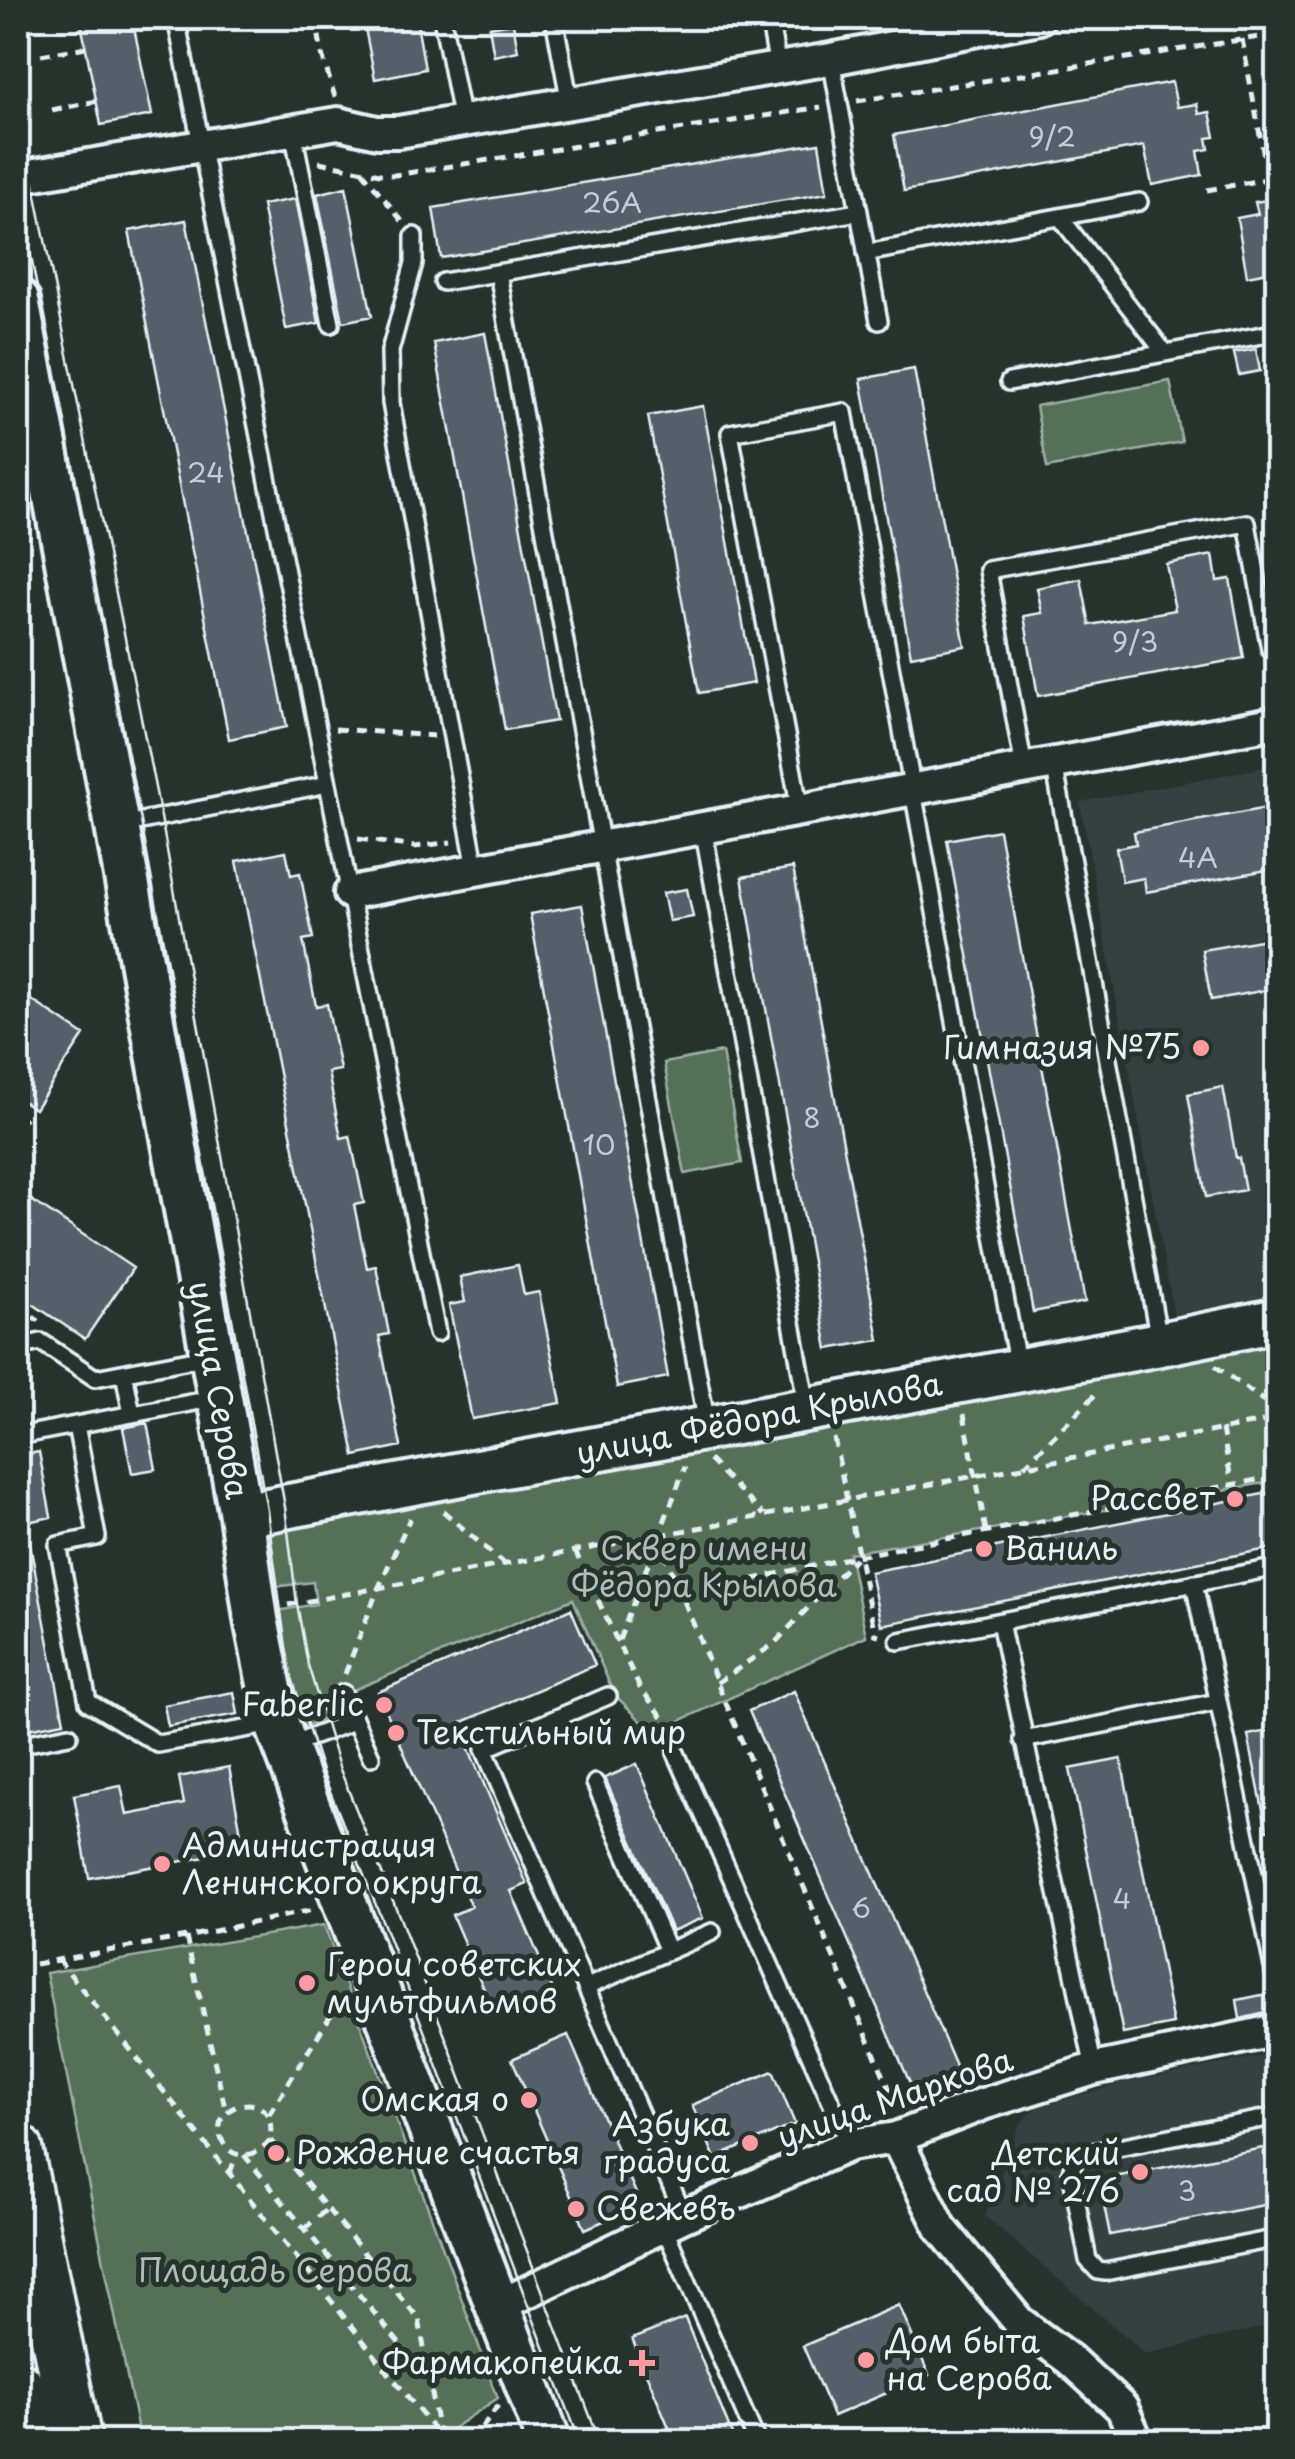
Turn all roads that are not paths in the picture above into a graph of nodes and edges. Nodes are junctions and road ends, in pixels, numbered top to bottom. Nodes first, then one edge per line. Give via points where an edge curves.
1 (176, 18) edge
2 (442, 18) edge
3 (554, 18) edge
4 (769, 18) edge
5 (1039, 18) edge
6 (831, 58) junction
7 (778, 68) junction
8 (570, 103) junction
9 (462, 122) junction
10 (202, 146) junction
11 (296, 146) junction
12 (18, 177) edge
13 (1139, 202) dead end
14 (858, 212) junction
15 (1060, 217) junction
16 (414, 236) dead end
17 (866, 253) junction
18 (498, 273) junction
19 (443, 282) dead end
20 (18, 302) edge
21 (879, 320) dead end
22 (331, 324) dead end
23 (1278, 332) edge
24 (1165, 354) junction
25 (1010, 382) dead end
26 (1270, 648) dead end
27 (1278, 722) edge
28 (1039, 766) junction
29 (328, 784) junction
30 (913, 789) junction
31 (800, 810) junction
32 (117, 826) junction
33 (703, 827) junction
34 (602, 846) junction
35 (476, 869) junction
36 (350, 893) junction
37 (1278, 1320) edge
38 (437, 1334) dead end
39 (1160, 1344) junction
40 (18, 1346) edge
41 (212, 1356) junction
42 (1018, 1371) junction
43 (124, 1372) junction
44 (220, 1398) junction
45 (818, 1408) junction
46 (132, 1414) junction
47 (76, 1425) junction
48 (18, 1436) edge
49 (701, 1450) junction
50 (241, 1515) junction
51 (1278, 1566) edge
52 (1194, 1583) junction
53 (1000, 1622) junction
54 (899, 1642) road end
55 (343, 1693) road end
56 (608, 1696) dead end
57 (1217, 1702) junction
58 (354, 1720) junction
59 (69, 1735) dead end
60 (282, 1735) junction
61 (1023, 1740) junction
62 (18, 1745) edge
63 (676, 1753) road end
64 (370, 1757) dead end
65 (596, 1783) dead end
66 (712, 1932) dead end
67 (668, 1952) junction
68 (586, 1986) junction
69 (1278, 1991) edge
70 (1278, 2030) edge
71 (1094, 2069) junction
72 (1278, 2116) edge
73 (902, 2136) junction
74 (850, 2145) junction
75 (18, 2149) edge
76 (674, 2222) junction
77 (1278, 2238) edge
78 (498, 2306) junction
79 (18, 2386) edge
80 (546, 2441) edge
81 (28, 2442) edge
82 (77, 2442) edge
83 (752, 2442) edge
84 (1137, 2442) edge

1 - 10 lane
2 - 9 lane
3 - 8 lane
4 - 7 lane
5 - 6 street
6 - 7 street
6 - 14 lane
7 - 8 street
8 - 9 street
9 - 11 street via 398,132 338,123
10 - 11 street
10 - 12 street
10 - 29 lane
11 - 22 lane
13 - 15 lane
14 - 17 lane
14 - 18 lane
15 - 17 lane
15 - 24 lane
16 - 35 lane via 414,263 390,351 391,403
17 - 21 lane
18 - 19 lane
18 - 34 lane
20 - 32 street, улица Серова
23 - 24 lane
24 - 25 lane
26 - 28 lane via 1247,523 988,570
27 - 28 street
28 - 30 street
28 - 39 lane
29 - 32 lane
29 - 36 lane
30 - 31 street
30 - 31 lane via 844,412 730,432
30 - 42 lane
31 - 33 street
32 - 41 street, улица Серова
33 - 34 street
33 - 45 lane
34 - 35 street
34 - 49 lane
35 - 36 street
36 - 38 lane
37 - 39 street, улица Фёдора Крылова
39 - 42 street, улица Фёдора Крылова
40 - 43 lane via 41,1342 95,1378
41 - 43 lane
41 - 44 street, улица Серова
42 - 45 street, улица Фёдора Крылова
43 - 46 lane
44 - 46 lane
44 - 50 street, улица Серова
45 - 49 street, улица Фёдора Крылова
46 - 47 lane
47 - 48 lane
47 - 60 lane via 97,1537 58,1545 88,1702 158,1744
49 - 50 street, улица Фёдора Крылова
50 - 60 street, улица Серова
51 - 52 lane
52 - 53 lane
52 - 57 lane
53 - 54 lane
53 - 61 lane
55 - 58 lane
56 - 68 lane via 484,1749
57 - 61 lane
57 - 69 lane
58 - 60 lane
58 - 64 lane
59 - 62 lane
60 - 78 street, улица Серова
61 - 71 lane
63 - 74 lane
65 - 67 lane
66 - 67 lane
67 - 68 lane
68 - 76 lane
70 - 71 street, улица Маркова
71 - 73 street, улица Маркова
72 - 77 lane via 1082,2154 1071,2172 1088,2260 1098,2271
73 - 74 street, улица Маркова
73 - 84 street via 941,2228 1020,2322 1122,2408
74 - 76 street, улица Маркова
75 - 82 main road
76 - 78 street, улица Маркова
76 - 83 lane
78 - 80 street, улица Серова
79 - 81 main road

